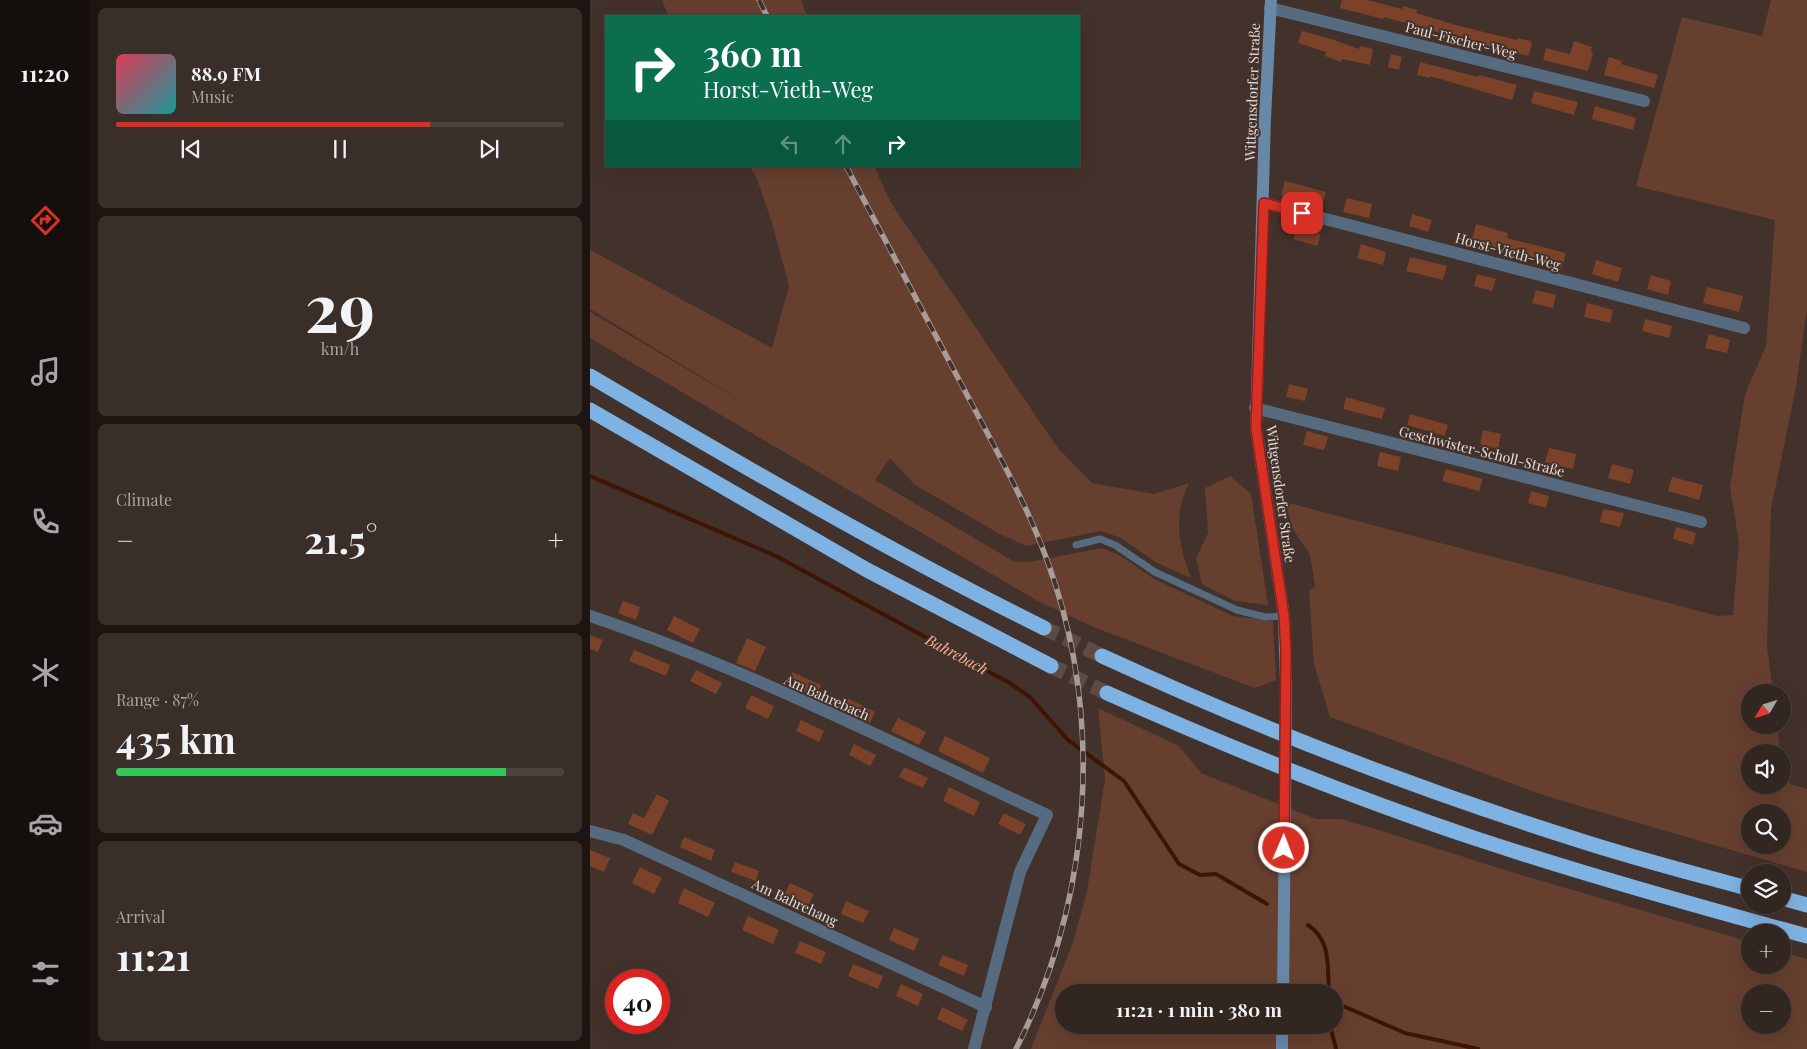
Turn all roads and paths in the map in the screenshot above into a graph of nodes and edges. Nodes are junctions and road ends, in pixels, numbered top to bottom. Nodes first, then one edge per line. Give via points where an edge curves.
1 (1271, 4) edge
2 (1644, 101) dead end
3 (1264, 203) junction
4 (1744, 328) dead end
5 (590, 376) edge
6 (1255, 408) junction
7 (590, 410) edge
8 (1701, 522) dead end
9 (1076, 545) dead end
10 (590, 616) edge
11 (1284, 616) junction
12 (1044, 628) tunnel mouth
13 (1102, 656) tunnel mouth
14 (1051, 666) tunnel mouth
15 (1107, 692) tunnel mouth
16 (590, 831) edge
17 (1741, 886) edge
18 (1791, 901) edge
19 (1807, 905) edge
20 (1807, 936) edge
21 (1283, 984) edge
22 (986, 1007) junction
23 (1282, 1034) edge
24 (974, 1049) edge
25 (1282, 1049) edge

1 - 2 street, Paul-Fischer-Weg
1 - 3 street, Wittgensdorfer Straße
3 - 4 street, Horst-Vieth-Weg
3 - 6 street, Wittgensdorfer Straße
5 - 12 highway via 878,542
6 - 8 street, Geschwister-Scholl-Straße
6 - 11 street, Wittgensdorfer Straße via 1258,455
7 - 14 highway via 867,570
9 - 11 lane via 1100,539 1115,545 1155,572 1238,610 1265,617
10 - 22 street, Am Bahrebach via 650,636 852,724 1047,815 1020,872
11 - 21 street, Wittgensdorfer Straße, bridge
13 - 17 highway via 1268,730 1478,807 1577,840
15 - 20 highway via 1262,760 1475,838 1641,891
16 - 22 street, Am Bahrehang via 624,840
18 - 19 highway
22 - 24 street
23 - 25 street

